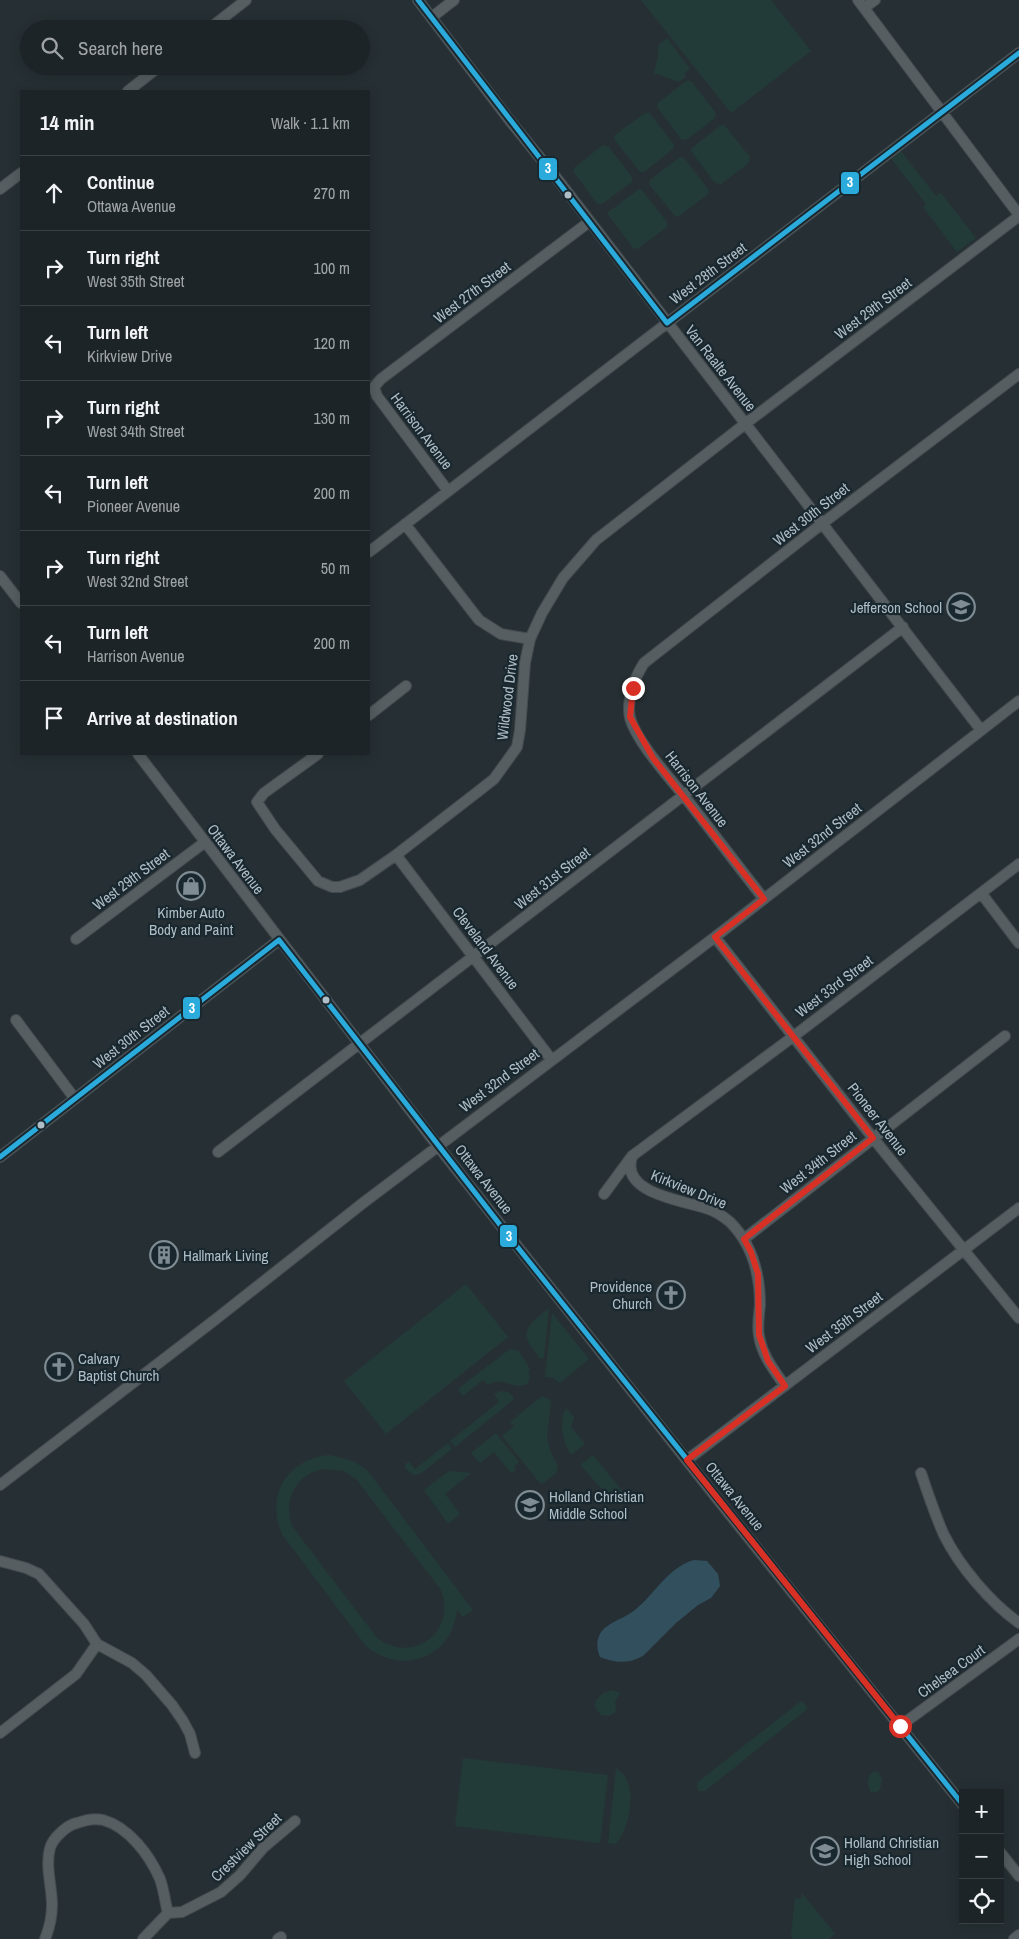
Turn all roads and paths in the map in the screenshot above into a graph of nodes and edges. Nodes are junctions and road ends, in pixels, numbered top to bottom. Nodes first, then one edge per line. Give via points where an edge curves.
1 (246, 0) edge
2 (418, 0) edge
3 (454, 0) edge
4 (874, 0) edge
5 (861, 4) edge
6 (432, 17) junction
7 (220, 20) edge
8 (1019, 53) edge
9 (148, 75) edge
10 (129, 90) edge
11 (942, 112) junction
12 (20, 174) edge
13 (0, 189) edge
14 (1019, 215) edge
15 (589, 222) junction
16 (667, 323) junction
17 (1019, 374) edge
18 (374, 387) joint
19 (745, 424) junction
20 (448, 491) junction
21 (823, 523) junction
22 (405, 524) junction
23 (370, 551) edge
24 (0, 576) edge
25 (20, 602) edge
26 (903, 627) junction
27 (530, 639) junction
28 (406, 686) dead end
29 (633, 688) joint
30 (1019, 701) edge
31 (370, 714) edge
32 (981, 730) junction
33 (139, 755) edge
34 (315, 755) edge
35 (683, 796) junction
36 (205, 842) junction
37 (396, 855) junction
38 (1019, 864) edge
39 (981, 893) junction
40 (764, 899) junction
41 (715, 937) junction
42 (76, 939) dead end
43 (279, 940) junction
44 (1019, 942) edge
45 (474, 957) junction
46 (16, 1020) dead end
47 (794, 1036) junction
48 (1005, 1036) dead end
49 (361, 1044) junction
50 (551, 1059) junction
51 (75, 1099) junction
52 (873, 1138) junction
53 (438, 1146) junction
54 (218, 1152) dead end
55 (0, 1156) edge
56 (632, 1156) junction
57 (604, 1194) dead end
58 (1019, 1208) edge
59 (744, 1239) junction
60 (964, 1250) junction
61 (1019, 1318) edge
62 (785, 1386) junction
63 (687, 1460) junction
64 (921, 1474) dead end
65 (0, 1485) edge
66 (0, 1561) edge
67 (1019, 1623) edge
68 (1019, 1639) edge
69 (97, 1644) junction
70 (900, 1726) junction
71 (0, 1733) edge
72 (195, 1752) dead end
73 (959, 1800) edge
74 (295, 1821) dead end
75 (1004, 1857) edge
76 (1019, 1876) edge
77 (168, 1913) junction
78 (1019, 1935) edge
79 (45, 1939) edge
80 (143, 1939) edge
81 (1014, 1939) edge

1 - 7 street
2 - 6 street, Van Raalte Avenue
3 - 6 street
4 - 5 street
5 - 11 street
6 - 15 street, Van Raalte Avenue
8 - 11 street, West 28th Street
9 - 10 street
11 - 14 street
11 - 16 street, West 28th Street
12 - 13 street
14 - 19 street, West 29th Street
15 - 16 street, Van Raalte Avenue
15 - 18 street, West 27th Street
16 - 19 street, Van Raalte Avenue
16 - 20 street, West 28th Street
17 - 21 street, West 30th Street
18 - 20 street, Harrison Avenue via 377,396
19 - 21 street, Van Raalte Avenue
19 - 27 street, Wildwood Drive via 596,540 555,589
20 - 22 street, West 28th Street
21 - 26 street, Van Raalte Avenue
21 - 29 street, West 30th Street via 644,663
22 - 23 street, West 28th Street
22 - 27 street via 480,620 501,634
24 - 25 street
26 - 32 street, Van Raalte Avenue
26 - 35 street, West 31st Street
27 - 37 street, Wildwood Drive via 520,730 517,747 510,759 494,779
28 - 31 street
29 - 35 street, Harrison Avenue via 630,717 634,726 653,758
30 - 32 street, West 32nd Street
32 - 40 street, West 32nd Street
33 - 36 street, Ottawa Avenue
34 - 37 street, Wildwood Drive via 264,793 257,802 318,881 340,887 360,880
35 - 40 street, Harrison Avenue
35 - 45 street, West 31st Street
36 - 42 street, West 29th Street
36 - 43 street, Ottawa Avenue
37 - 45 street, Cleveland Avenue
38 - 39 street, West 33rd Street
39 - 44 street
39 - 47 street, West 33rd Street
40 - 41 street, West 32nd Street
41 - 47 street, Pioneer Avenue
41 - 50 street, West 32nd Street
43 - 49 street, Ottawa Avenue
43 - 51 street, West 30th Street
45 - 49 street, West 31st Street
45 - 50 street, Cleveland Avenue
46 - 51 street
47 - 52 street, Pioneer Avenue
47 - 56 street, West 33rd Street
48 - 52 street, West 34th Street
49 - 53 street, Ottawa Avenue
49 - 54 street, West 31st Street
50 - 53 street, West 32nd Street
51 - 55 street, West 30th Street
52 - 59 street, West 34th Street
52 - 60 street, Pioneer Avenue
53 - 63 street, Ottawa Avenue
53 - 65 street, West 32nd Street
56 - 57 street, West 33rd Street
56 - 59 street, Kirkview Drive via 629,1164 640,1184 652,1192 722,1216
58 - 60 street, West 35th Street
59 - 62 street, Kirkview Drive via 758,1274 759,1335 768,1361
60 - 61 street, Pioneer Avenue
60 - 62 street, West 35th Street
62 - 63 street, West 35th Street
63 - 70 street, Ottawa Avenue
64 - 67 street via 955,1554 983,1591
66 - 69 street via 39,1574 84,1624
68 - 70 street, Chelsea Court
69 - 71 street via 76,1674
69 - 72 street via 132,1663 146,1675 183,1721
70 - 73 street, Ottawa Avenue
74 - 77 street, Crestview Street via 263,1848 221,1892 182,1912
75 - 76 street
77 - 79 street via 160,1880 126,1832 102,1820 85,1820 71,1824 50,1847 52,1907
77 - 80 street
78 - 81 street

